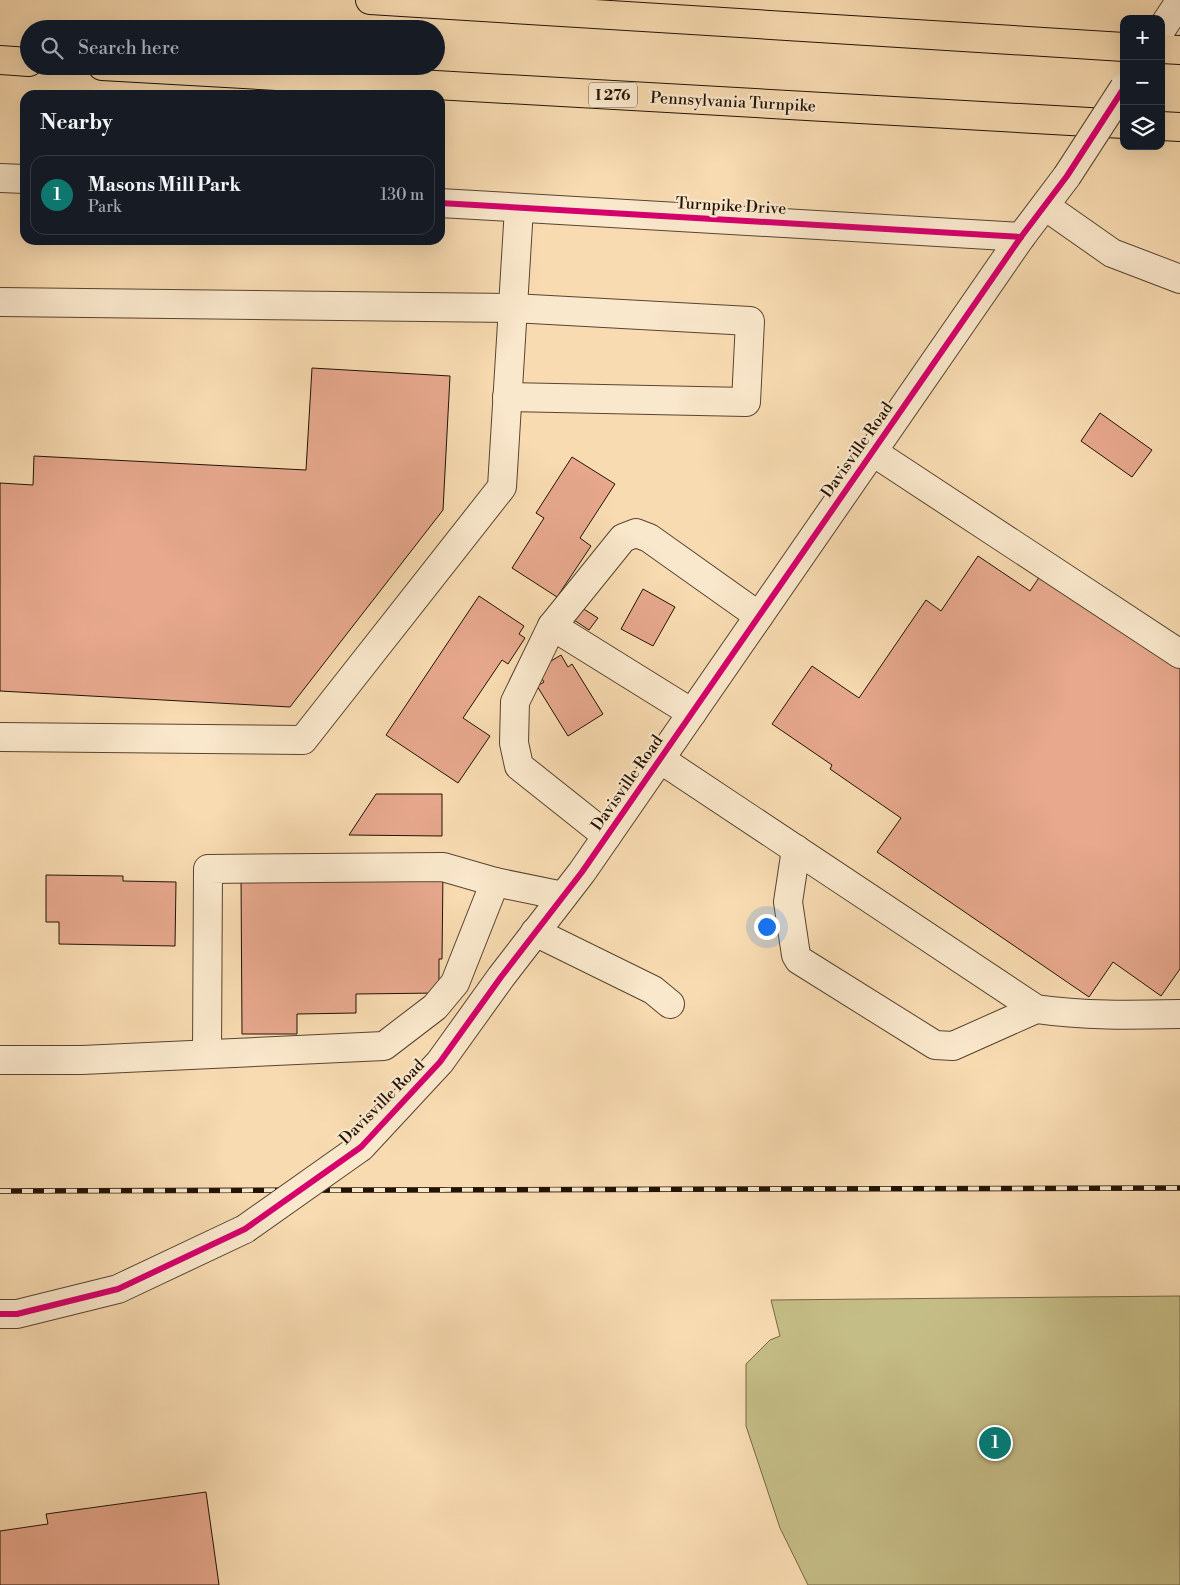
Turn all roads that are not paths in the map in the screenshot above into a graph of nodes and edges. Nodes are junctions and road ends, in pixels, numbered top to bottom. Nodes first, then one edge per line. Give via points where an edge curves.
1 (370, 0) edge
2 (1180, 1) edge
3 (1165, 24) edge
4 (1120, 47) edge
5 (1165, 49) edge
6 (1180, 50) edge
7 (0, 60) edge
8 (20, 61) edge
9 (261, 75) edge
10 (1120, 94) edge
11 (1120, 124) edge
12 (1165, 126) edge
13 (1180, 127) edge
14 (0, 178) edge
15 (20, 179) edge
16 (445, 203) edge
17 (1045, 206) junction
18 (519, 208) junction
19 (1021, 237) junction
20 (1180, 280) edge
21 (0, 302) edge
22 (512, 308) junction
23 (507, 397) junction
24 (872, 452) junction
25 (759, 616) junction
26 (552, 626) junction
27 (1180, 654) edge
28 (692, 714) junction
29 (0, 736) edge
30 (660, 759) junction
31 (606, 836) junction
32 (796, 849) junction
33 (495, 882) junction
34 (563, 896) junction
35 (535, 932) junction
36 (670, 1004) dead end
37 (1036, 1009) junction
38 (1180, 1014) edge
39 (207, 1054) junction
40 (0, 1060) edge
41 (0, 1314) edge

1 - 4 highway
2 - 3 street
5 - 6 highway
7 - 8 highway
9 - 11 highway, Pennsylvania Turnpike / I 276
10 - 17 street, Davisville Road, bridge
12 - 13 highway
14 - 15 street
16 - 18 street, Turnpike Drive
17 - 19 street, Davisville Road
17 - 20 street via 1112,253
18 - 19 street, Turnpike Drive
18 - 22 street
19 - 24 street, Davisville Road
21 - 22 street
22 - 23 street
22 - 23 street via 750,321 746,402
23 - 29 street via 502,487 303,740
24 - 25 street, Davisville Road
24 - 27 street
25 - 26 street via 649,538 636,533 623,538
25 - 28 street, Davisville Road
26 - 28 street
26 - 31 street via 515,702 514,743 519,766
28 - 30 street, Davisville Road
30 - 31 street, Davisville Road
30 - 32 street
31 - 34 street, Davisville Road
32 - 37 street
32 - 37 street via 788,902 799,960 935,1045 953,1046
33 - 34 street
33 - 39 street via 454,983 435,1007 384,1046
33 - 39 street via 443,867 208,869
34 - 35 street, Davisville Road
35 - 36 street via 653,990
35 - 41 street, Davisville Road, bridge via 440,1062 361,1147 245,1229 118,1289 17,1314
37 - 38 street via 1068,1014
39 - 40 street

